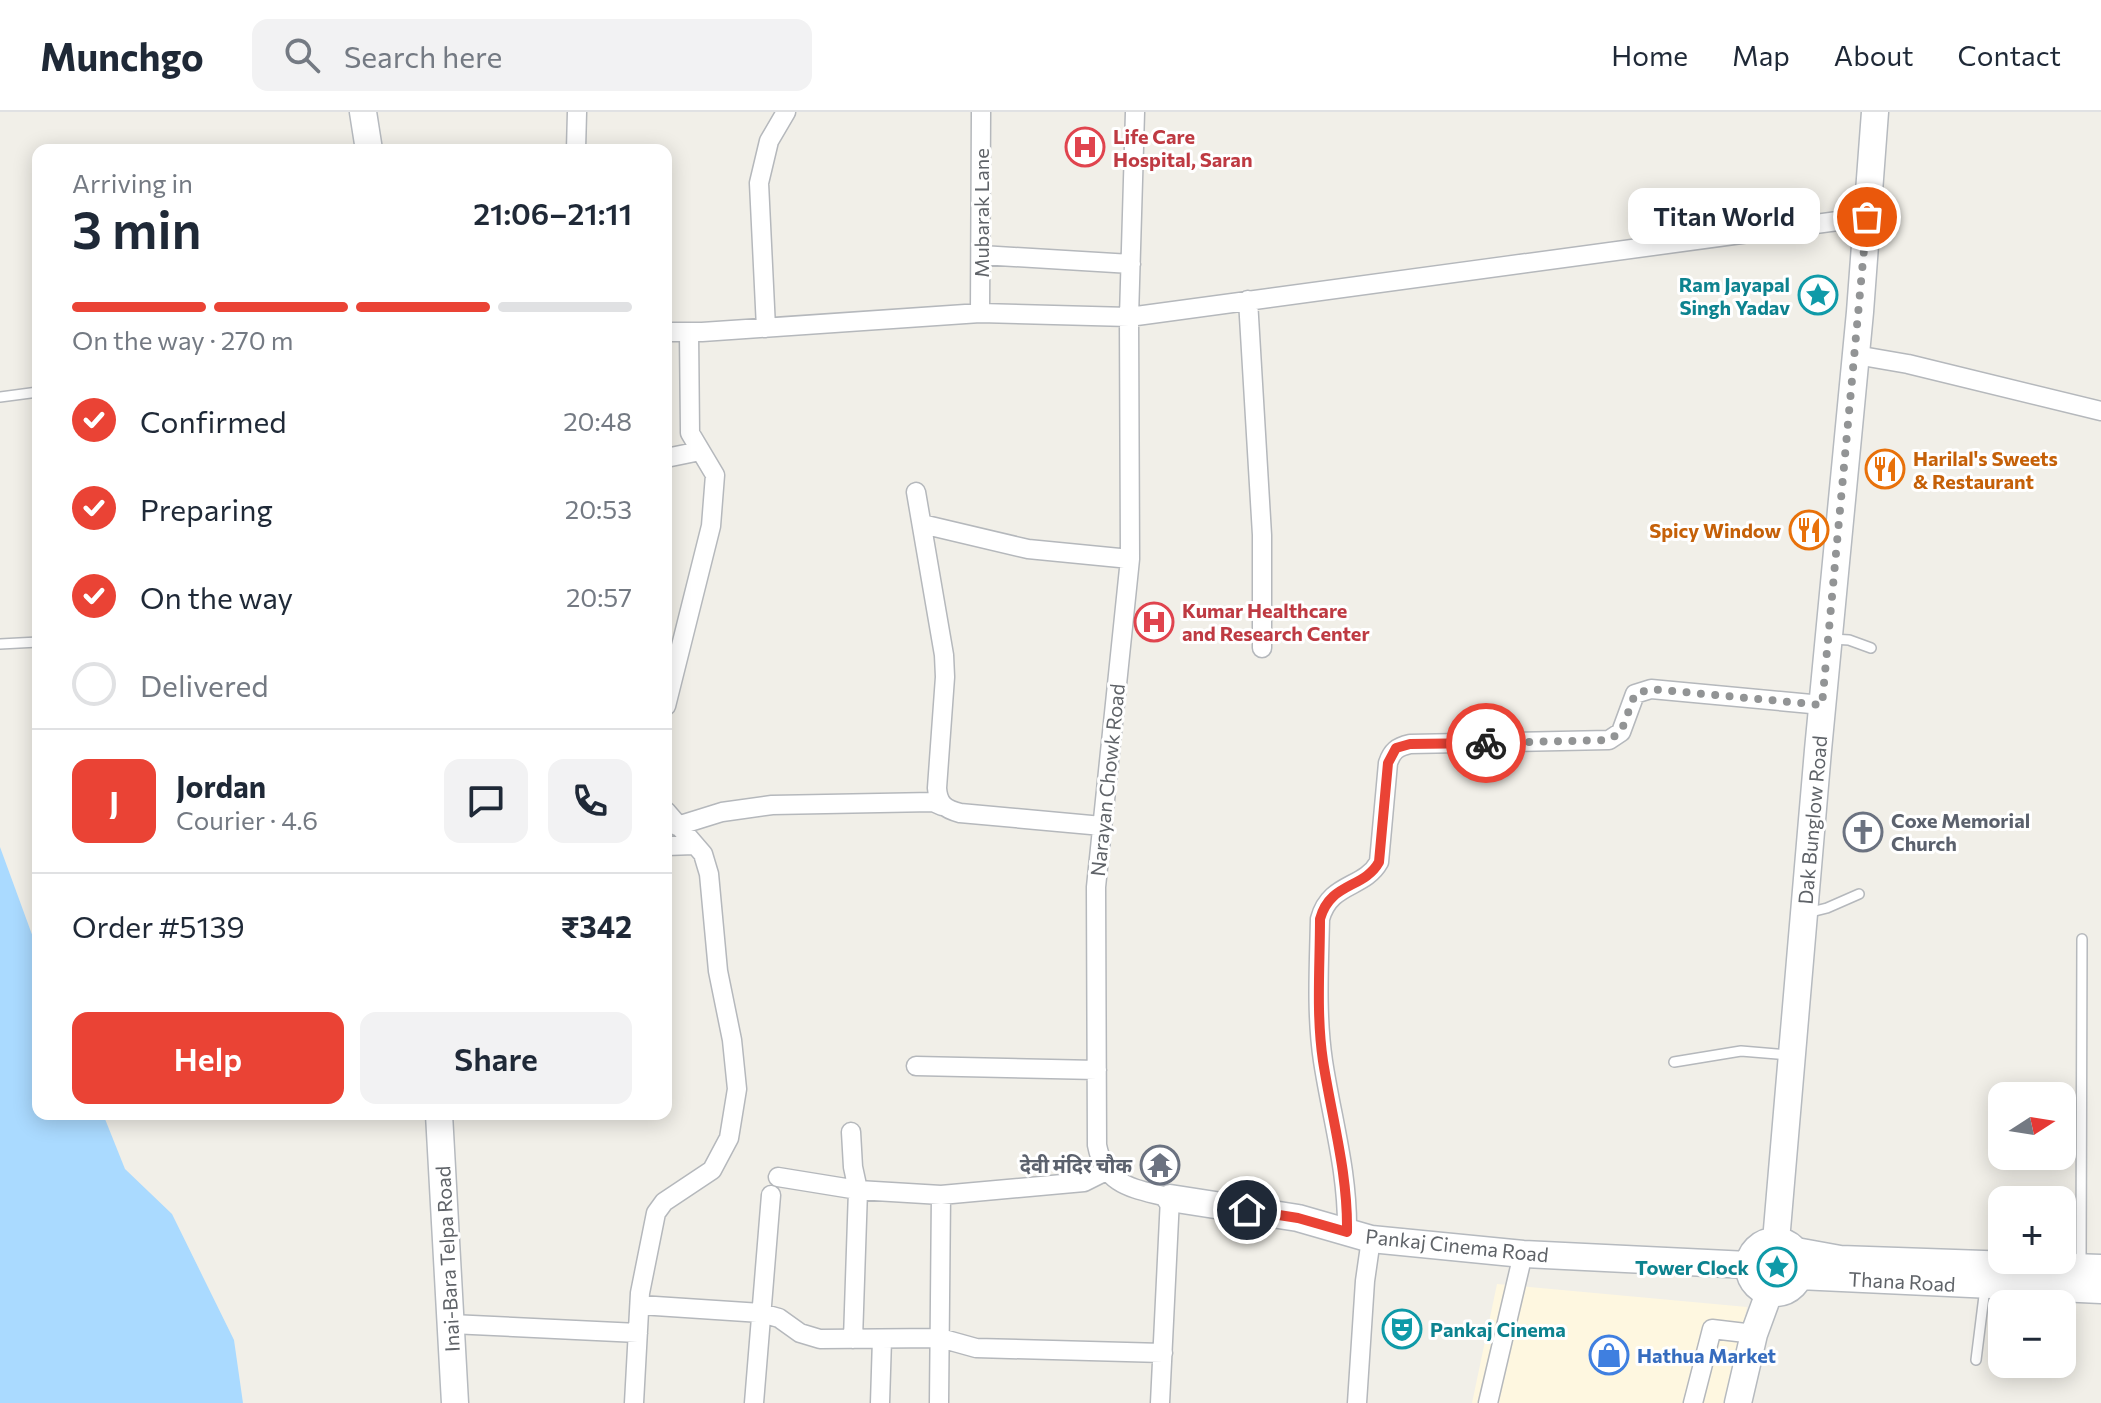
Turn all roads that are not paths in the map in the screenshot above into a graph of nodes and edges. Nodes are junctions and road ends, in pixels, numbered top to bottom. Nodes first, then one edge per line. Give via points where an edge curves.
1 (363, 112) edge
2 (577, 112) edge
3 (786, 112) edge
4 (981, 112) edge
5 (1135, 112) edge
6 (1875, 112) edge
7 (368, 144) edge
8 (576, 144) edge
9 (1867, 217) junction
10 (981, 255) junction
11 (1131, 264) junction
12 (1248, 300) junction
13 (980, 313) junction
14 (1129, 317) junction
15 (766, 328) junction
16 (672, 332) edge
17 (689, 332) junction
18 (1856, 355) junction
19 (32, 393) edge
20 (0, 397) edge
21 (2101, 411) edge
22 (700, 451) junction
23 (672, 457) edge
24 (916, 492) dead end
25 (922, 524) junction
26 (1130, 559) junction
27 (1829, 638) junction
28 (32, 642) edge
29 (0, 644) edge
30 (1262, 648) dead end
31 (1871, 648) dead end
32 (672, 682) edge
33 (1822, 705) junction
34 (942, 806) junction
35 (672, 818) edge
36 (672, 819) edge
37 (1102, 826) junction
38 (694, 845) junction
39 (672, 846) edge
40 (1859, 894) dead end
41 (1804, 914) junction
42 (2082, 939) dead end
43 (1792, 1056) junction
44 (1674, 1062) dead end
45 (916, 1066) dead end
46 (1097, 1070) junction
47 (439, 1120) edge
48 (851, 1132) dead end
49 (1106, 1171) junction
50 (778, 1177) dead end
51 (858, 1190) junction
52 (771, 1195) dead end
53 (941, 1195) junction
54 (1170, 1198) junction
55 (1359, 1236) junction
56 (1523, 1254) junction
57 (1790, 1256) junction
58 (1748, 1265) junction
59 (1956, 1273) junction
60 (2027, 1276) junction
61 (2091, 1279) edge
62 (1986, 1285) junction
63 (1769, 1293) junction
64 (640, 1305) junction
65 (761, 1313) junction
66 (451, 1324) junction
67 (638, 1333) junction
68 (1754, 1334) junction
69 (940, 1338) junction
70 (853, 1339) junction
71 (882, 1339) junction
72 (1163, 1353) junction
73 (1976, 1360) dead end
74 (455, 1403) edge
75 (634, 1403) edge
76 (754, 1403) edge
77 (880, 1403) edge
78 (939, 1403) edge
79 (1160, 1403) edge
80 (1357, 1403) edge
81 (1488, 1403) edge
82 (1693, 1403) edge
83 (1738, 1403) edge

1 - 7 street
2 - 8 street
3 - 15 street via 760,167
4 - 10 street, Mubarak Lane
5 - 11 street, Narayan Chowk Road
6 - 9 street, Dak Bunglow Road
9 - 12 street
9 - 18 street, Dak Bunglow Road
10 - 11 street
10 - 13 street, Mubarak Lane
11 - 14 street, Narayan Chowk Road
12 - 14 street
12 - 30 street via 1262,535
13 - 14 street
13 - 15 street
14 - 26 street, Narayan Chowk Road
15 - 17 street
16 - 17 street
17 - 22 street via 690,433
18 - 21 street
18 - 27 street, Dak Bunglow Road
19 - 20 lane
22 - 23 street
22 - 32 street via 715,475 711,526
24 - 25 street
25 - 26 street via 1028,549
25 - 34 street via 944,655 937,788
26 - 37 street, Narayan Chowk Road
27 - 31 lane
27 - 33 street, Dak Bunglow Road
28 - 29 lane
33 - 41 street, Dak Bunglow Road
33 - 55 street via 1651,689 1635,694 1621,732 1609,740 1410,744 1391,753 1379,862 1333,894 1320,919 1323,1058
34 - 35 street via 772,805
34 - 37 street via 960,813
36 - 38 street
37 - 46 street, Narayan Chowk Road via 1096,887
38 - 39 street
38 - 64 street via 709,874 737,1089 729,1138 712,1170 656,1213
40 - 41 lane
41 - 43 street, Dak Bunglow Road
42 - 61 lane
43 - 44 lane via 1741,1051
43 - 57 street, Dak Bunglow Road
45 - 46 street
46 - 49 street, Narayan Chowk Road via 1097,1145
47 - 66 street, Inai-Bara Telpa Road
48 - 51 street
49 - 53 street via 1084,1182
49 - 54 street via 1129,1186
50 - 51 street
51 - 53 street
51 - 70 street
52 - 65 street
53 - 69 street
54 - 55 street, Pankaj Cinema Road via 1298,1218
54 - 72 street
55 - 56 street, Pankaj Cinema Road
55 - 80 street via 1365,1281
56 - 58 street, Pankaj Cinema Road
56 - 81 street
57 - 58 street via 1768,1241 1754,1250
57 - 59 street, Thana Road
57 - 63 street via 1787,1290
58 - 63 street via 1756,1286
59 - 60 street
59 - 62 street, Thana Road
60 - 61 street, Thana Road
60 - 62 street, Thana Road
62 - 73 lane
63 - 68 street
64 - 65 street
64 - 67 street
65 - 70 street via 820,1339
65 - 76 street
66 - 67 street
66 - 74 street, Inai-Bara Telpa Road
67 - 75 street
68 - 82 street via 1712,1329
68 - 83 street
69 - 71 street
69 - 72 street via 976,1348
69 - 78 street
70 - 71 street
71 - 77 street
72 - 79 street

